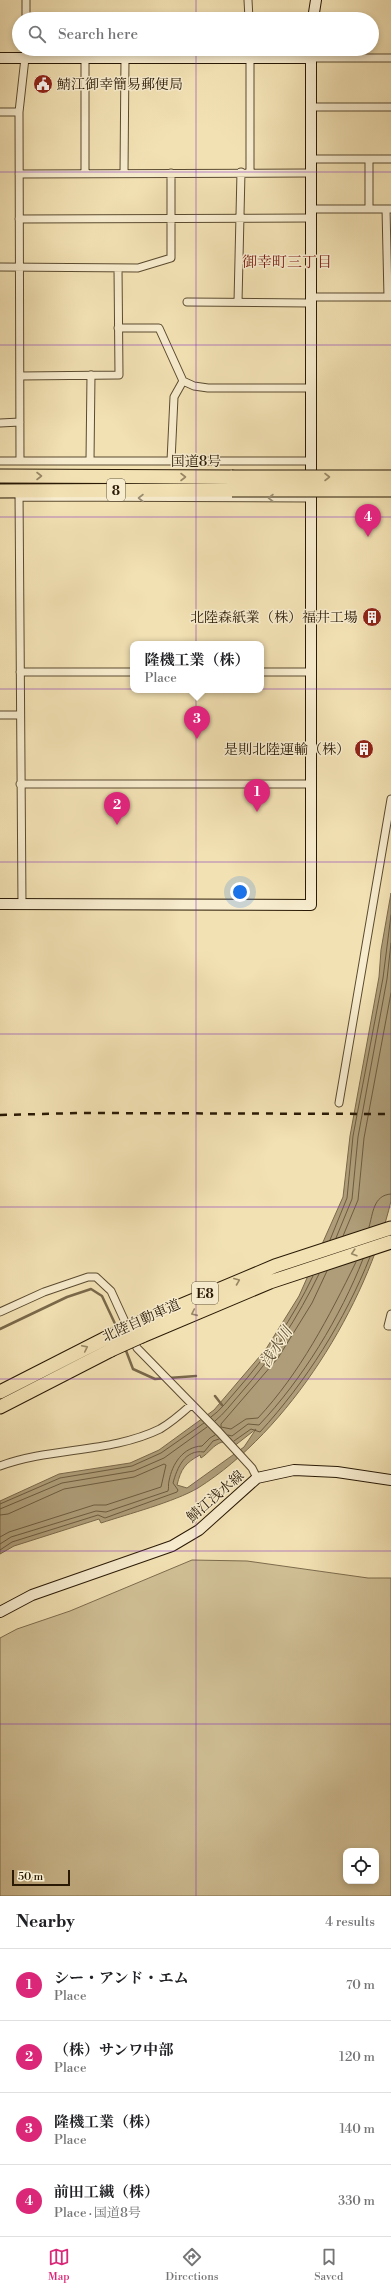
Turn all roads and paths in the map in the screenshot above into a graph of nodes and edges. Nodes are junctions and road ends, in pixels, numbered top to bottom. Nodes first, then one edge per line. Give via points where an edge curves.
1 (26, 0) edge
2 (248, 0) edge
3 (316, 0) edge
4 (26, 12) edge
5 (249, 12) edge
6 (313, 12) edge
7 (13, 56) edge
8 (26, 56) edge
9 (56, 56) edge
10 (188, 56) edge
11 (250, 56) edge
12 (311, 56) edge
13 (351, 56) edge
14 (0, 58) edge
15 (85, 58) junction
16 (125, 58) junction
17 (391, 58) edge
18 (311, 107) junction
19 (391, 107) edge
20 (0, 112) edge
21 (19, 112) junction
22 (311, 159) junction
23 (369, 159) junction
24 (391, 159) edge
25 (241, 172) junction
26 (250, 172) junction
27 (124, 173) junction
28 (171, 173) junction
29 (311, 173) junction
30 (19, 174) junction
31 (85, 174) junction
32 (369, 209) junction
33 (389, 209) edge
34 (311, 213) junction
35 (171, 218) junction
36 (19, 219) junction
37 (240, 219) junction
38 (389, 252) edge
39 (0, 267) edge
40 (19, 267) junction
41 (118, 268) junction
42 (389, 297) edge
43 (310, 300) junction
44 (187, 302) dead end
45 (238, 302) junction
46 (118, 328) junction
47 (91, 375) junction
48 (20, 376) junction
49 (183, 381) junction
50 (310, 388) junction
51 (20, 422) junction
52 (0, 423) edge
53 (90, 460) junction
54 (0, 461) edge
55 (20, 461) junction
56 (171, 461) junction
57 (310, 461) junction
58 (0, 476) edge
59 (391, 477) edge
60 (232, 484) junction
61 (391, 490) edge
62 (0, 491) edge
63 (19, 494) junction
64 (310, 498) junction
65 (20, 672) junction
66 (130, 672) edge
67 (264, 672) edge
68 (310, 672) junction
69 (19, 715) junction
70 (0, 716) edge
71 (20, 784) junction
72 (310, 784) junction
73 (391, 799) edge
74 (0, 904) edge
75 (22, 904) junction
76 (339, 1103) dead end
77 (391, 1228) edge
78 (391, 1242) edge
79 (0, 1312) edge
80 (391, 1314) edge
81 (391, 1326) edge
82 (63, 1359) junction
83 (68, 1372) junction
84 (0, 1388) edge
85 (0, 1392) edge
86 (192, 1406) junction
87 (0, 1408) edge
88 (0, 1415) edge
89 (0, 1466) edge
90 (257, 1478) junction
91 (391, 1480) edge
92 (0, 1612) edge

1 - 4 street
2 - 5 street
3 - 6 street
7 - 14 street
8 - 21 street
9 - 15 street
10 - 16 street
11 - 26 street
12 - 18 street
13 - 17 street
15 - 16 street
15 - 31 street
16 - 27 street
18 - 19 street
18 - 22 street
20 - 21 street
21 - 30 street
22 - 23 street
22 - 29 street
23 - 24 street
23 - 32 street
25 - 26 street
25 - 28 street
25 - 37 street
26 - 29 street
27 - 28 street
27 - 31 street
28 - 35 street
29 - 34 street
30 - 31 street
30 - 36 street
32 - 33 street
32 - 34 street
33 - 38 street
34 - 37 street
34 - 43 street
35 - 36 street
35 - 37 street
35 - 41 street via 171,258 138,268
36 - 40 street
37 - 45 street
38 - 42 street
39 - 40 street
40 - 41 street
40 - 48 street
41 - 46 street
42 - 43 street
43 - 45 street
43 - 50 street
44 - 45 street
46 - 47 street via 119,374
46 - 49 street via 159,328
47 - 48 street
47 - 53 street
48 - 51 street
49 - 50 street via 208,388
49 - 56 street via 174,397
50 - 57 street
51 - 52 street
51 - 55 street
53 - 55 street
53 - 56 street
54 - 55 street
56 - 57 street
57 - 64 street
58 -> 60 highway, 国道8号 / 8
60 -> 59 highway, 国道8号 / 8, bridge
60 - 61 highway, 国道8号 / 8, bridge
60 - 63 highway, 国道8号 / 8
62 - 63 highway, 国道8号 / 8
64 -> 63 street
63 - 65 street
64 - 68 street
65 - 66 street
65 - 69 street
67 - 68 street
68 - 72 street
69 - 70 street
69 - 71 street
71 - 72 street
71 - 75 street
72 - 75 street via 311,905
73 - 76 street
74 - 75 street
82 -> 77 highway, 北陸自動車道 / E8, bridge via 136,1324 275,1266
78 -> 83 highway, 北陸自動車道 / E8, bridge via 270,1282 142,1336
79 - 86 street via 44,1292 88,1277 96,1277 111,1291 137,1348
80 - 81 street via 388,1326
82 - 84 highway
82 - 85 highway, 北陸自動車道 / E8
83 - 87 highway, 北陸自動車道 / E8
83 - 88 highway
86 - 89 street via 170,1423 147,1434 110,1444 25,1458
86 - 90 street via 252,1468
90 - 91 street, 鯖江浅水線 via 294,1470 337,1472
90 - 92 street, 鯖江浅水線 via 199,1530 172,1546 32,1595

